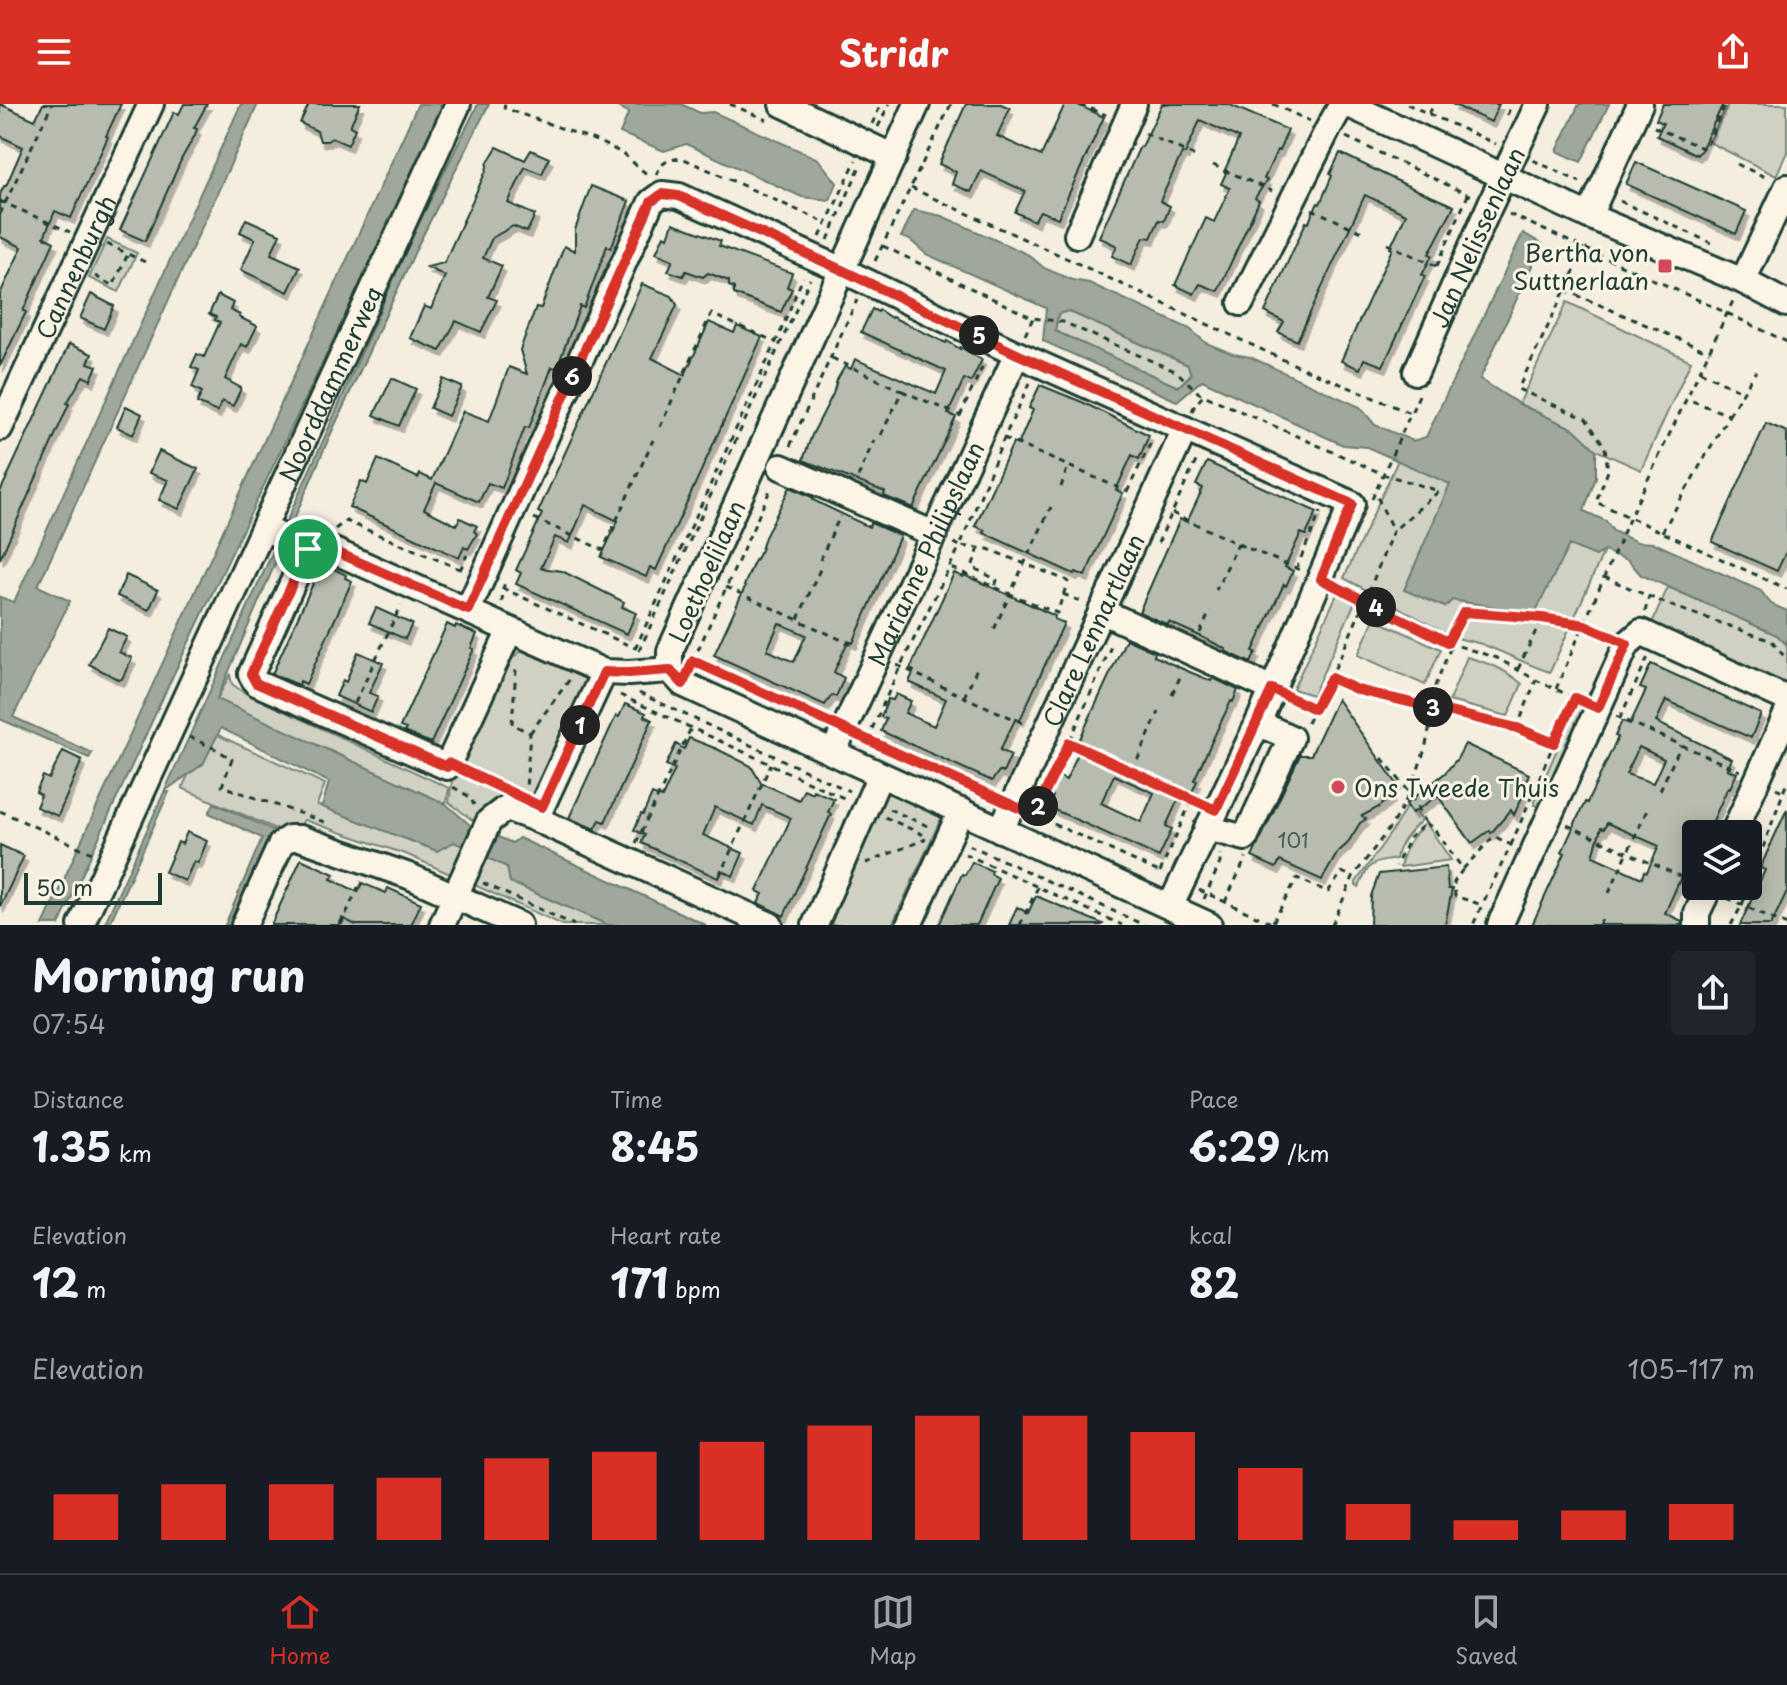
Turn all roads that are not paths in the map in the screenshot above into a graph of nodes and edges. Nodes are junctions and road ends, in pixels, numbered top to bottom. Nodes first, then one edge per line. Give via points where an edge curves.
1 (151, 104) edge
2 (458, 104) edge
3 (782, 104) edge
4 (917, 104) edge
5 (1345, 104) edge
6 (1538, 104) edge
7 (1637, 111) edge
8 (1130, 114) edge
9 (894, 157) junction
10 (1505, 177) junction
11 (1787, 187) edge
12 (1589, 216) junction
13 (1077, 235) dead end
14 (842, 270) junction
15 (1743, 281) junction
16 (1241, 303) dead end
17 (1787, 304) edge
18 (1017, 354) junction
19 (1416, 372) dead end
20 (0, 428) edge
21 (1185, 429) junction
22 (781, 467) road end
23 (934, 534) junction
24 (286, 539) junction
25 (468, 610) junction
26 (1112, 615) junction
27 (510, 630) junction
28 (670, 670) junction
29 (607, 681) junction
30 (1272, 689) junction
31 (1787, 699) edge
32 (1787, 713) edge
33 (1258, 723) junction
34 (833, 753) junction
35 (880, 775) junction
36 (961, 811) junction
37 (539, 813) junction
38 (1212, 819) junction
39 (1739, 820) edge
40 (1001, 830) junction
41 (455, 896) junction
42 (1701, 900) edge
43 (1170, 907) junction
44 (81, 925) edge
45 (244, 925) edge
46 (442, 925) edge
47 (519, 925) edge
48 (770, 925) edge
49 (815, 925) edge
50 (909, 925) edge
51 (1209, 925) edge
52 (1500, 925) edge
53 (1697, 925) edge

1 - 20 street, Cannenburgh
2 - 24 street, Noorddammerweg
3 - 9 street
4 - 9 street, Loethoelilaan
5 - 10 street
5 - 16 street
6 - 10 street, Jan Nelissenlaan via 1522,156
7 - 12 street
8 - 13 street
9 - 14 street, Loethoelilaan
10 - 12 street
10 - 19 street, Jan Nelissenlaan via 1448,271
11 - 15 street
12 - 15 street
14 - 18 street
14 - 25 street via 679,196 662,194 651,202
14 - 28 street, Loethoelilaan via 670,651
15 - 17 street
18 - 21 street
18 - 23 street, Marianne Philipslaan via 990,431
21 - 26 street, Clare Lennartlaan via 1151,503
21 - 30 street via 1352,504
22 - 23 street
23 - 34 street, Marianne Philipslaan
24 - 25 street via 325,547
24 - 27 street via 251,674 256,683 450,765
24 - 44 street, Noorddammerweg
25 - 27 street
26 - 30 street
26 - 40 street, Clare Lennartlaan via 1046,732 1023,810
27 - 29 street
28 - 29 street via 629,673
28 - 34 street, Loethoelilaan via 683,684
29 - 37 street
30 - 33 street
31 - 52 street via 1634,638
32 - 39 street
33 - 38 street
33 - 38 street via 1291,738 1245,838
34 - 35 street, Loethoelilaan
35 - 36 street, Loethoelilaan
35 - 49 street
36 - 40 street, Loethoelilaan
36 - 50 street
37 - 41 street via 506,808 486,814
37 - 48 street
38 - 43 street via 1171,877
40 - 43 street, Loethoelilaan
41 - 45 street via 289,838 281,844
41 - 46 street
41 - 47 street
42 - 53 street
43 - 51 street, Loethoelilaan

